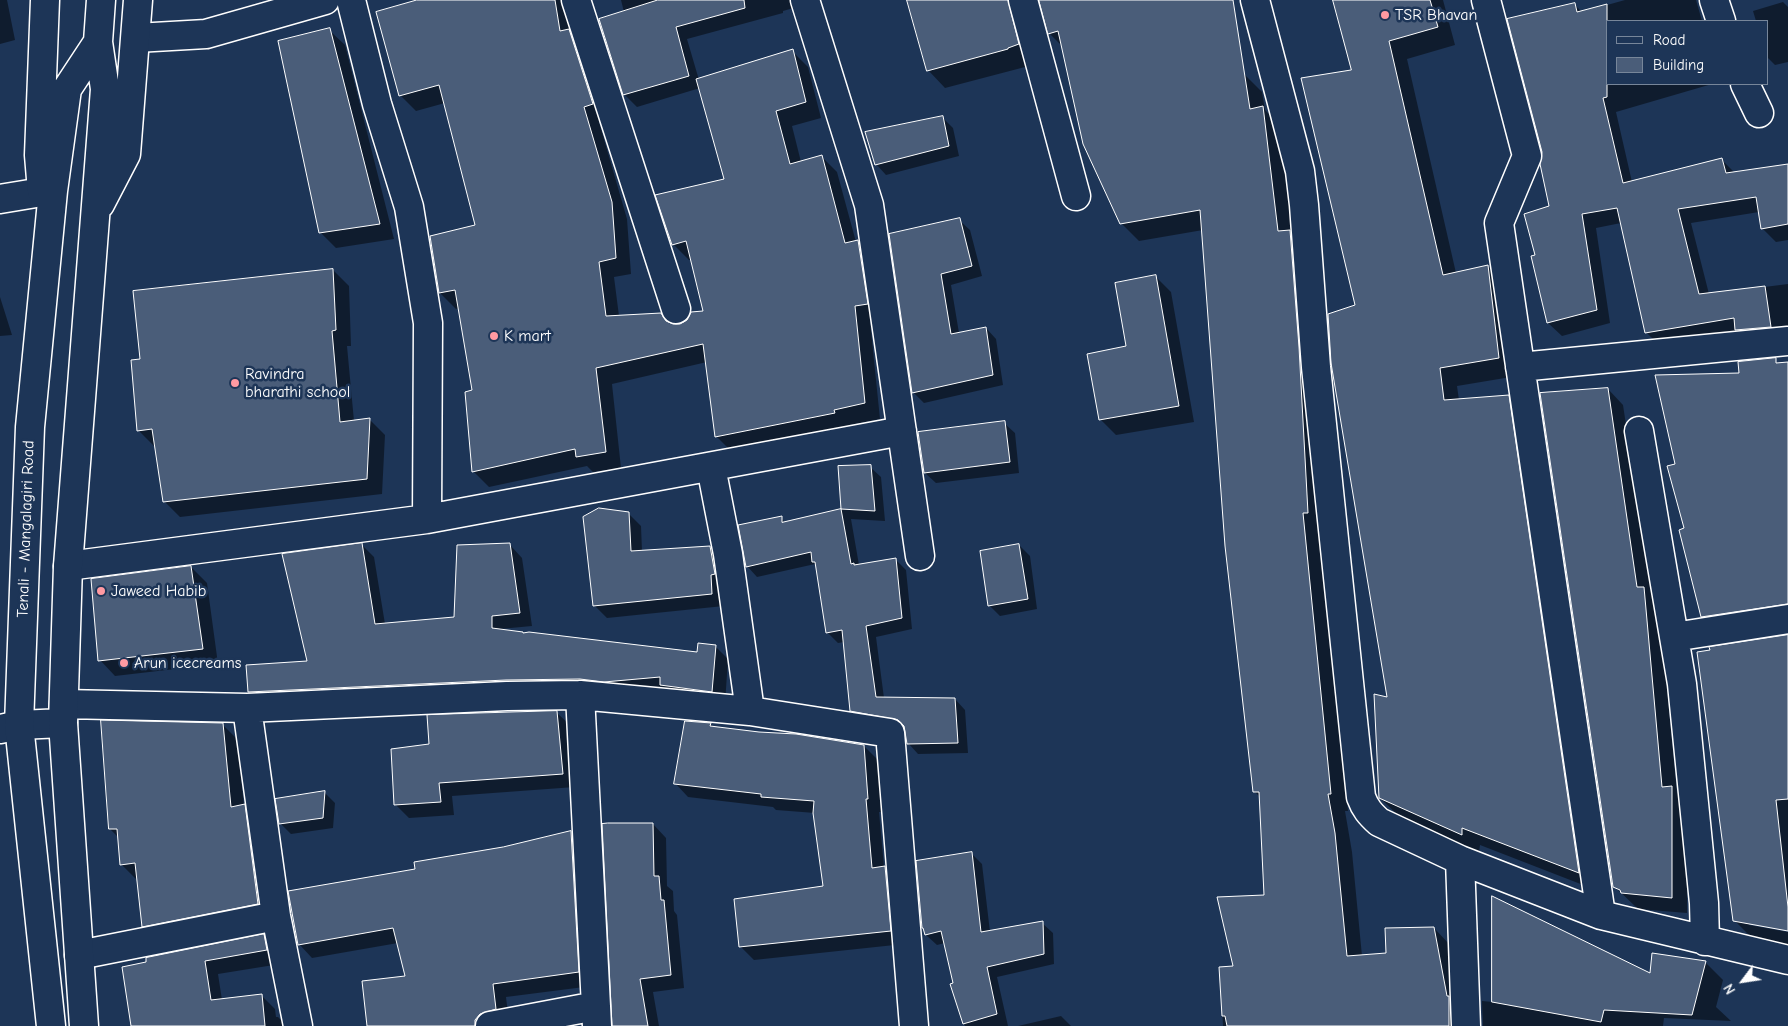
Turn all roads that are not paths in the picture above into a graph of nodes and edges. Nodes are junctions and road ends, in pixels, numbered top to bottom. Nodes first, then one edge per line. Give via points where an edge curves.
1 (45, 0) edge
2 (138, 0) edge
3 (325, 0) edge
4 (351, 0) edge
5 (576, 0) edge
6 (805, 0) edge
7 (1023, 0) edge
8 (1255, 0) edge
9 (1486, 0) edge
10 (1714, 0) edge
11 (101, 3) edge
12 (1721, 20) edge
13 (136, 38) junction
14 (98, 42) junction
15 (1746, 85) edge
16 (1759, 112) dead end
17 (42, 192) junction
18 (1076, 196) dead end
19 (0, 199) edge
20 (95, 216) junction
21 (48, 242) junction
22 (676, 308) dead end
23 (1788, 341) edge
24 (1520, 367) junction
25 (902, 431) junction
26 (1639, 431) dead end
27 (711, 467) junction
28 (427, 519) junction
29 (920, 556) dead end
30 (68, 566) junction
31 (1788, 619) edge
32 (1674, 637) junction
33 (580, 695) junction
34 (247, 708) junction
35 (750, 711) junction
36 (63, 713) junction
37 (9, 727) edge
38 (1460, 860) junction
39 (1602, 915) junction
40 (276, 916) junction
41 (1705, 941) junction
42 (78, 955) junction
43 (1788, 960) edge
44 (597, 1016) edge
45 (50, 1026) edge
46 (84, 1026) edge
47 (298, 1026) edge
48 (490, 1026) edge
49 (914, 1026) edge
50 (1466, 1026) edge

1 - 17 street via 39,156
2 - 13 street
3 - 13 street via 206,34
4 - 28 street via 408,207 428,323
5 - 22 street
6 - 25 street via 869,205
7 - 18 street
8 - 38 street via 1300,171 1316,367 1361,797 1368,812 1380,822
9 - 24 street via 1527,156 1498,223
10 - 12 street
11 - 14 street
13 - 20 street via 126,154
14 - 20 street via 105,89
14 - 21 street, Tenali - Mangalagiri Road via 67,89
15 - 16 street
17 - 19 street
17 - 21 street
20 - 30 street
21 - 37 street, Tenali - Mangalagiri Road via 30,427
23 - 24 street
24 - 39 street
25 - 27 street
25 - 29 street
26 - 32 street
27 - 28 street
27 - 35 street via 728,554
28 - 30 street
30 - 36 street
31 - 32 street
32 - 41 street via 1682,684
33 - 34 street
33 - 35 street
33 - 44 street
34 - 36 street
34 - 40 street
35 - 49 street via 890,733
36 - 37 street
36 - 42 street
37 - 45 street, Tenali - Mangalagiri Road
38 - 39 street
38 - 50 street
39 - 41 street
40 - 42 street
40 - 47 street
41 - 43 street
42 - 46 street
44 - 48 street

